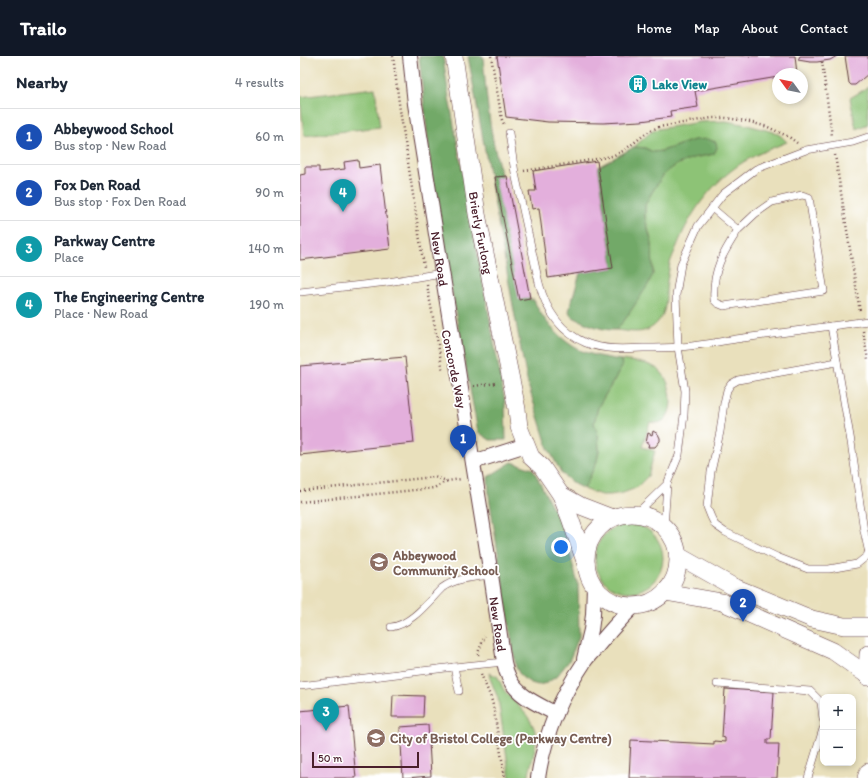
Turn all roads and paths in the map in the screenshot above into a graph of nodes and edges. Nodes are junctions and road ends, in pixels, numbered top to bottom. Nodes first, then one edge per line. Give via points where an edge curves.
1 (394, 56) edge
2 (410, 56) edge
3 (454, 56) edge
4 (491, 56) edge
5 (822, 62) dead end
6 (509, 133) joint
7 (868, 137) edge
8 (832, 139) dead end
9 (806, 150) junction
10 (835, 154) dead end
11 (515, 173) junction
12 (712, 208) junction
13 (738, 230) junction
14 (442, 272) junction
15 (425, 275) junction
16 (300, 292) edge
17 (865, 321) edge
18 (831, 326) junction
19 (678, 347) junction
20 (868, 360) edge
21 (837, 362) junction
22 (443, 372) dead end
23 (517, 409) junction
24 (526, 446) junction
25 (473, 462) junction
26 (542, 467) junction
27 (462, 472) dead end
28 (463, 479) junction
29 (447, 481) junction
30 (667, 484) junction
31 (464, 485) dead end
32 (300, 491) edge
33 (561, 496) junction
34 (300, 502) edge
35 (636, 514) junction
36 (612, 518) junction
37 (664, 528) junction
38 (868, 549) edge
39 (868, 552) edge
40 (677, 555) junction
41 (586, 564) junction
42 (491, 575) junction
43 (594, 586) junction
44 (664, 592) junction
45 (633, 607) junction
46 (868, 626) edge
47 (391, 627) dead end
48 (486, 632) dead end
49 (868, 654) edge
50 (504, 662) junction
51 (480, 664) junction
52 (583, 664) junction
53 (454, 667) junction
54 (868, 676) edge
55 (717, 684) dead end
56 (300, 686) edge
57 (459, 691) dead end
58 (820, 701) edge
59 (556, 714) junction
60 (823, 730) edge
61 (868, 772) edge
62 (505, 778) edge
63 (538, 778) edge
64 (808, 778) edge
65 (866, 778) edge

1 - 15 path, Concorde Way
2 - 14 street, New Road via 415,104
3 - 23 street, Brierly Furlong via 477,214
4 - 6 path via 502,120
5 - 8 path
6 - 11 lane
7 - 9 lane
9 - 11 path via 789,137 768,127 746,121 712,118 660,126 612,156
9 - 12 lane via 756,169 723,194
10 - 17 path
11 - 19 lane via 542,296 563,328 587,343 613,349
12 - 13 lane
12 - 19 lane via 698,226 681,264 676,295
13 - 13 lane via 716,271 713,289 714,300 717,303 724,306 824,291 809,198 802,195 772,202
14 - 15 lane
14 - 25 street, New Road
15 - 16 lane
15 - 22 path, Concorde Way
17 - 18 lane
17 - 20 path
18 - 19 lane
18 - 21 lane
19 - 30 lane via 685,391 684,415 679,455
21 - 38 lane
21 - 39 lane via 738,380 731,384 724,403 707,507 715,525 725,532 808,569 829,569 857,564
23 - 24 street, Brierly Furlong via 519,427
23 - 26 street, Brierly Furlong via 527,422 541,452
24 - 25 street
24 - 26 street, Brierly Furlong via 531,457
25 - 42 street, New Road
26 - 33 street, Brierly Furlong
27 - 28 path
28 - 29 path
28 - 31 path
29 - 32 path via 434,477
29 - 34 path via 434,488
30 - 35 lane
30 - 37 lane
33 - 36 street
33 - 41 street, Brierly Furlong
35 - 36 street
35 - 37 street via 653,519
36 - 41 street via 593,536
37 - 40 street via 674,543
40 - 44 street via 677,569 672,582
40 - 46 street via 732,586 812,619 844,626
41 - 43 street
42 - 47 lane via 447,584 412,618 397,627
42 - 50 street, New Road
43 - 45 street via 614,602
43 - 52 street via 591,630
44 - 45 street via 656,599
44 - 54 street via 722,602 833,651
45 - 52 street
48 - 51 path via 479,650
49 - 54 street
50 - 51 lane
50 - 59 street, New Road via 510,681 516,688 530,700
51 - 53 lane
51 - 62 path via 481,674 493,705
52 - 59 street
53 - 56 lane
53 - 57 lane
55 - 58 lane via 810,691
59 - 63 street
60 - 64 lane
61 - 65 street

